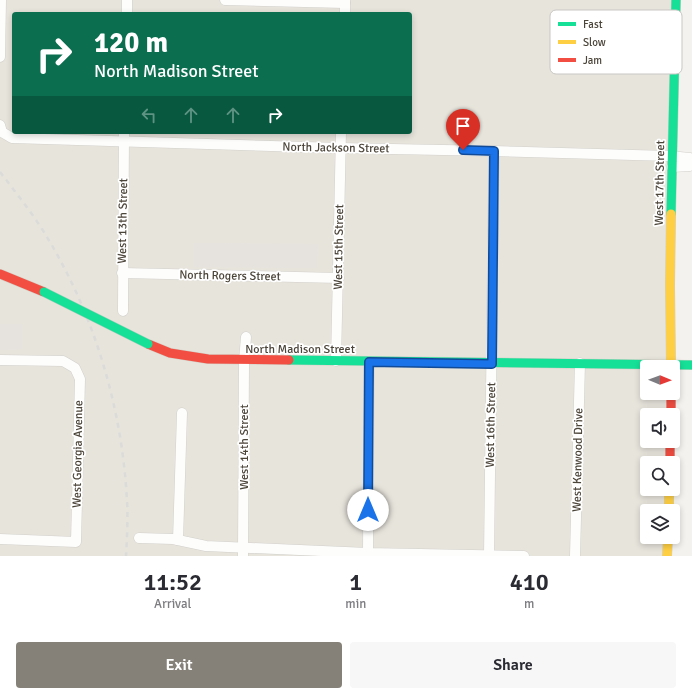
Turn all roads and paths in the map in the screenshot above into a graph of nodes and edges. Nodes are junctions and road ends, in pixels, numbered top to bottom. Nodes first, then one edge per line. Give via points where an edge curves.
1 (1, 0) edge
2 (127, 0) edge
3 (225, 0) edge
4 (676, 0) edge
5 (345, 1) edge
6 (676, 10) edge
7 (126, 12) edge
8 (345, 12) edge
9 (0, 57) edge
10 (675, 74) edge
11 (1, 129) edge
12 (341, 134) edge
13 (124, 137) edge
14 (340, 148) junction
15 (494, 151) junction
16 (673, 156) junction
17 (692, 160) edge
18 (692, 165) edge
19 (672, 167) junction
20 (122, 273) junction
21 (0, 274) edge
22 (339, 278) junction
23 (122, 311) dead end
24 (246, 337) dead end
25 (0, 360) edge
26 (671, 360) edge
27 (244, 361) junction
28 (336, 361) junction
29 (369, 362) junction
30 (492, 364) junction
31 (580, 364) junction
32 (640, 365) edge
33 (692, 365) edge
34 (680, 366) edge
35 (182, 413) dead end
36 (139, 538) dead end
37 (0, 539) edge
38 (178, 540) junction
39 (668, 544) edge
40 (243, 552) edge
41 (368, 554) edge
42 (489, 555) junction
43 (524, 556) edge
44 (575, 556) edge
45 (667, 556) edge

1 - 9 street
2 - 7 street
3 - 5 street
4 - 6 street, West 17th Street
5 - 8 street
10 - 16 street, West 17th Street
11 - 13 street, North Jackson Street via 12,138
12 - 14 street, West 15th Street
13 - 14 street, North Jackson Street
13 - 20 street, West 13th Street
14 - 15 street, North Jackson Street
14 - 22 street, West 15th Street
15 - 16 street, North Jackson Street
15 - 30 street, West 16th Street
16 - 17 street, North Jackson Street
16 - 19 street, West 17th Street
18 - 19 street
19 - 26 street, West 17th Street
20 - 22 street, North Rogers Street
20 - 23 street, West 13th Street
21 - 27 street, North Madison Street, bridge via 44,292 170,353 208,360
22 - 28 street, West 15th Street
24 - 27 street, West 14th Street
25 - 37 street, West Georgia Avenue via 59,360 75,368 80,379 76,542
27 - 28 street, North Madison Street
27 - 40 street, West 14th Street
28 - 29 street, North Madison Street
29 - 30 street, North Madison Street
29 - 41 street
30 - 31 street, North Madison Street
30 - 42 street, West 16th Street
31 - 32 street, North Madison Street
31 - 44 street, West Kenwood Drive
33 - 34 street, North Madison Street
35 - 38 street
36 - 38 street
38 - 40 street
39 - 45 street
40 - 41 street
41 - 42 street
42 - 43 street

